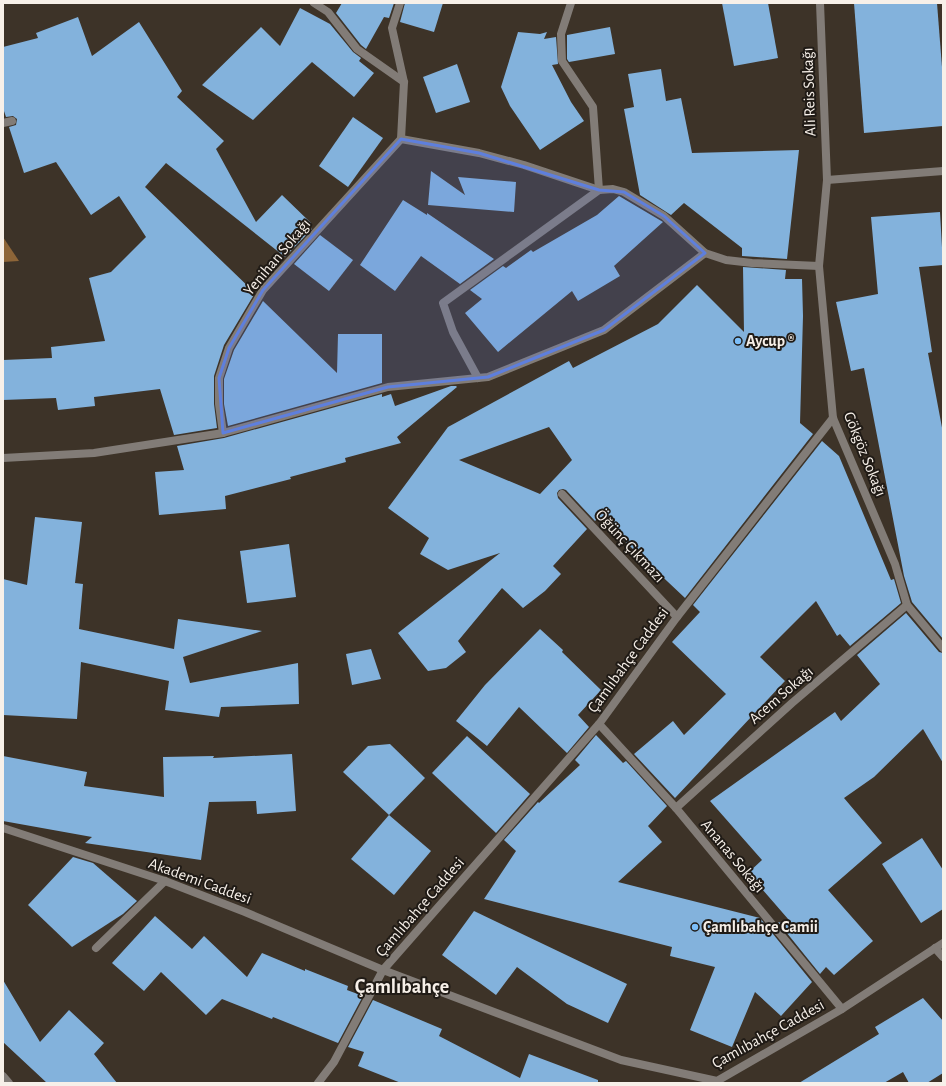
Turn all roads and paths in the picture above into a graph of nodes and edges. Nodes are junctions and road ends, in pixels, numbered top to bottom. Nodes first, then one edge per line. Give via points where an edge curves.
1 (314, 3) edge
2 (400, 3) edge
3 (570, 3) edge
4 (820, 3) edge
5 (404, 82) junction
6 (12, 121) dead end
7 (3, 123) edge
8 (401, 139) junction
9 (943, 171) edge
10 (827, 180) junction
11 (599, 190) junction
12 (705, 253) junction
13 (819, 266) junction
14 (478, 378) junction
15 (834, 418) junction
16 (223, 433) junction
17 (5, 456) edge
18 (562, 494) dead end
19 (907, 605) junction
20 (677, 617) junction
21 (943, 648) edge
22 (599, 724) junction
23 (676, 808) junction
24 (3, 828) edge
25 (165, 881) junction
26 (943, 943) edge
27 (96, 948) dead end
28 (935, 948) junction
29 (943, 957) edge
30 (383, 970) junction
31 (842, 1008) junction
32 (3, 1076) edge
33 (717, 1082) edge
34 (9, 1083) edge
35 (318, 1083) edge

1 - 5 street via 328,12 357,49
2 - 5 street via 392,28
3 - 11 street via 561,34 562,61 593,107
4 - 10 street, Ali Reis Sokağı
5 - 8 street
6 - 7 street
8 - 11 street via 479,153
8 - 16 street, Yenihan Sokağı via 263,290 229,348 219,378
9 - 10 street
10 - 13 street, Gökgöz Sokağı
11 - 12 street via 613,189 631,196 664,216
11 - 14 street via 443,303 453,332
12 - 13 street via 726,260 752,263
12 - 14 street via 604,330 488,377
13 - 15 street, Gökgöz Sokağı
14 - 16 street via 388,387
15 - 19 street, Gökgöz Sokağı via 895,564
15 - 20 street, Çamlıbahçe Caddesi
16 - 17 street via 94,453
18 - 20 street, Öğünç Çıkmazı
19 - 21 street, Gökgöz Sokağı
19 - 23 street, Acem Sokağı via 792,703
20 - 22 street, Çamlıbahçe Caddesi
22 - 23 street, Ananas Sokağı
22 - 30 street, Çamlıbahçe Caddesi
23 - 31 street, Ananas Sokağı
24 - 25 street, Akademi Caddesi
25 - 27 street
25 - 30 street, Akademi Caddesi
26 - 28 street, Çamlıbahçe Caddesi
28 - 29 street
28 - 31 street, Çamlıbahçe Caddesi
30 - 33 street, Çamlıbahçe Caddesi via 621,1060
30 - 35 street via 334,1062
31 - 33 street, Çamlıbahçe Caddesi
32 - 34 street

